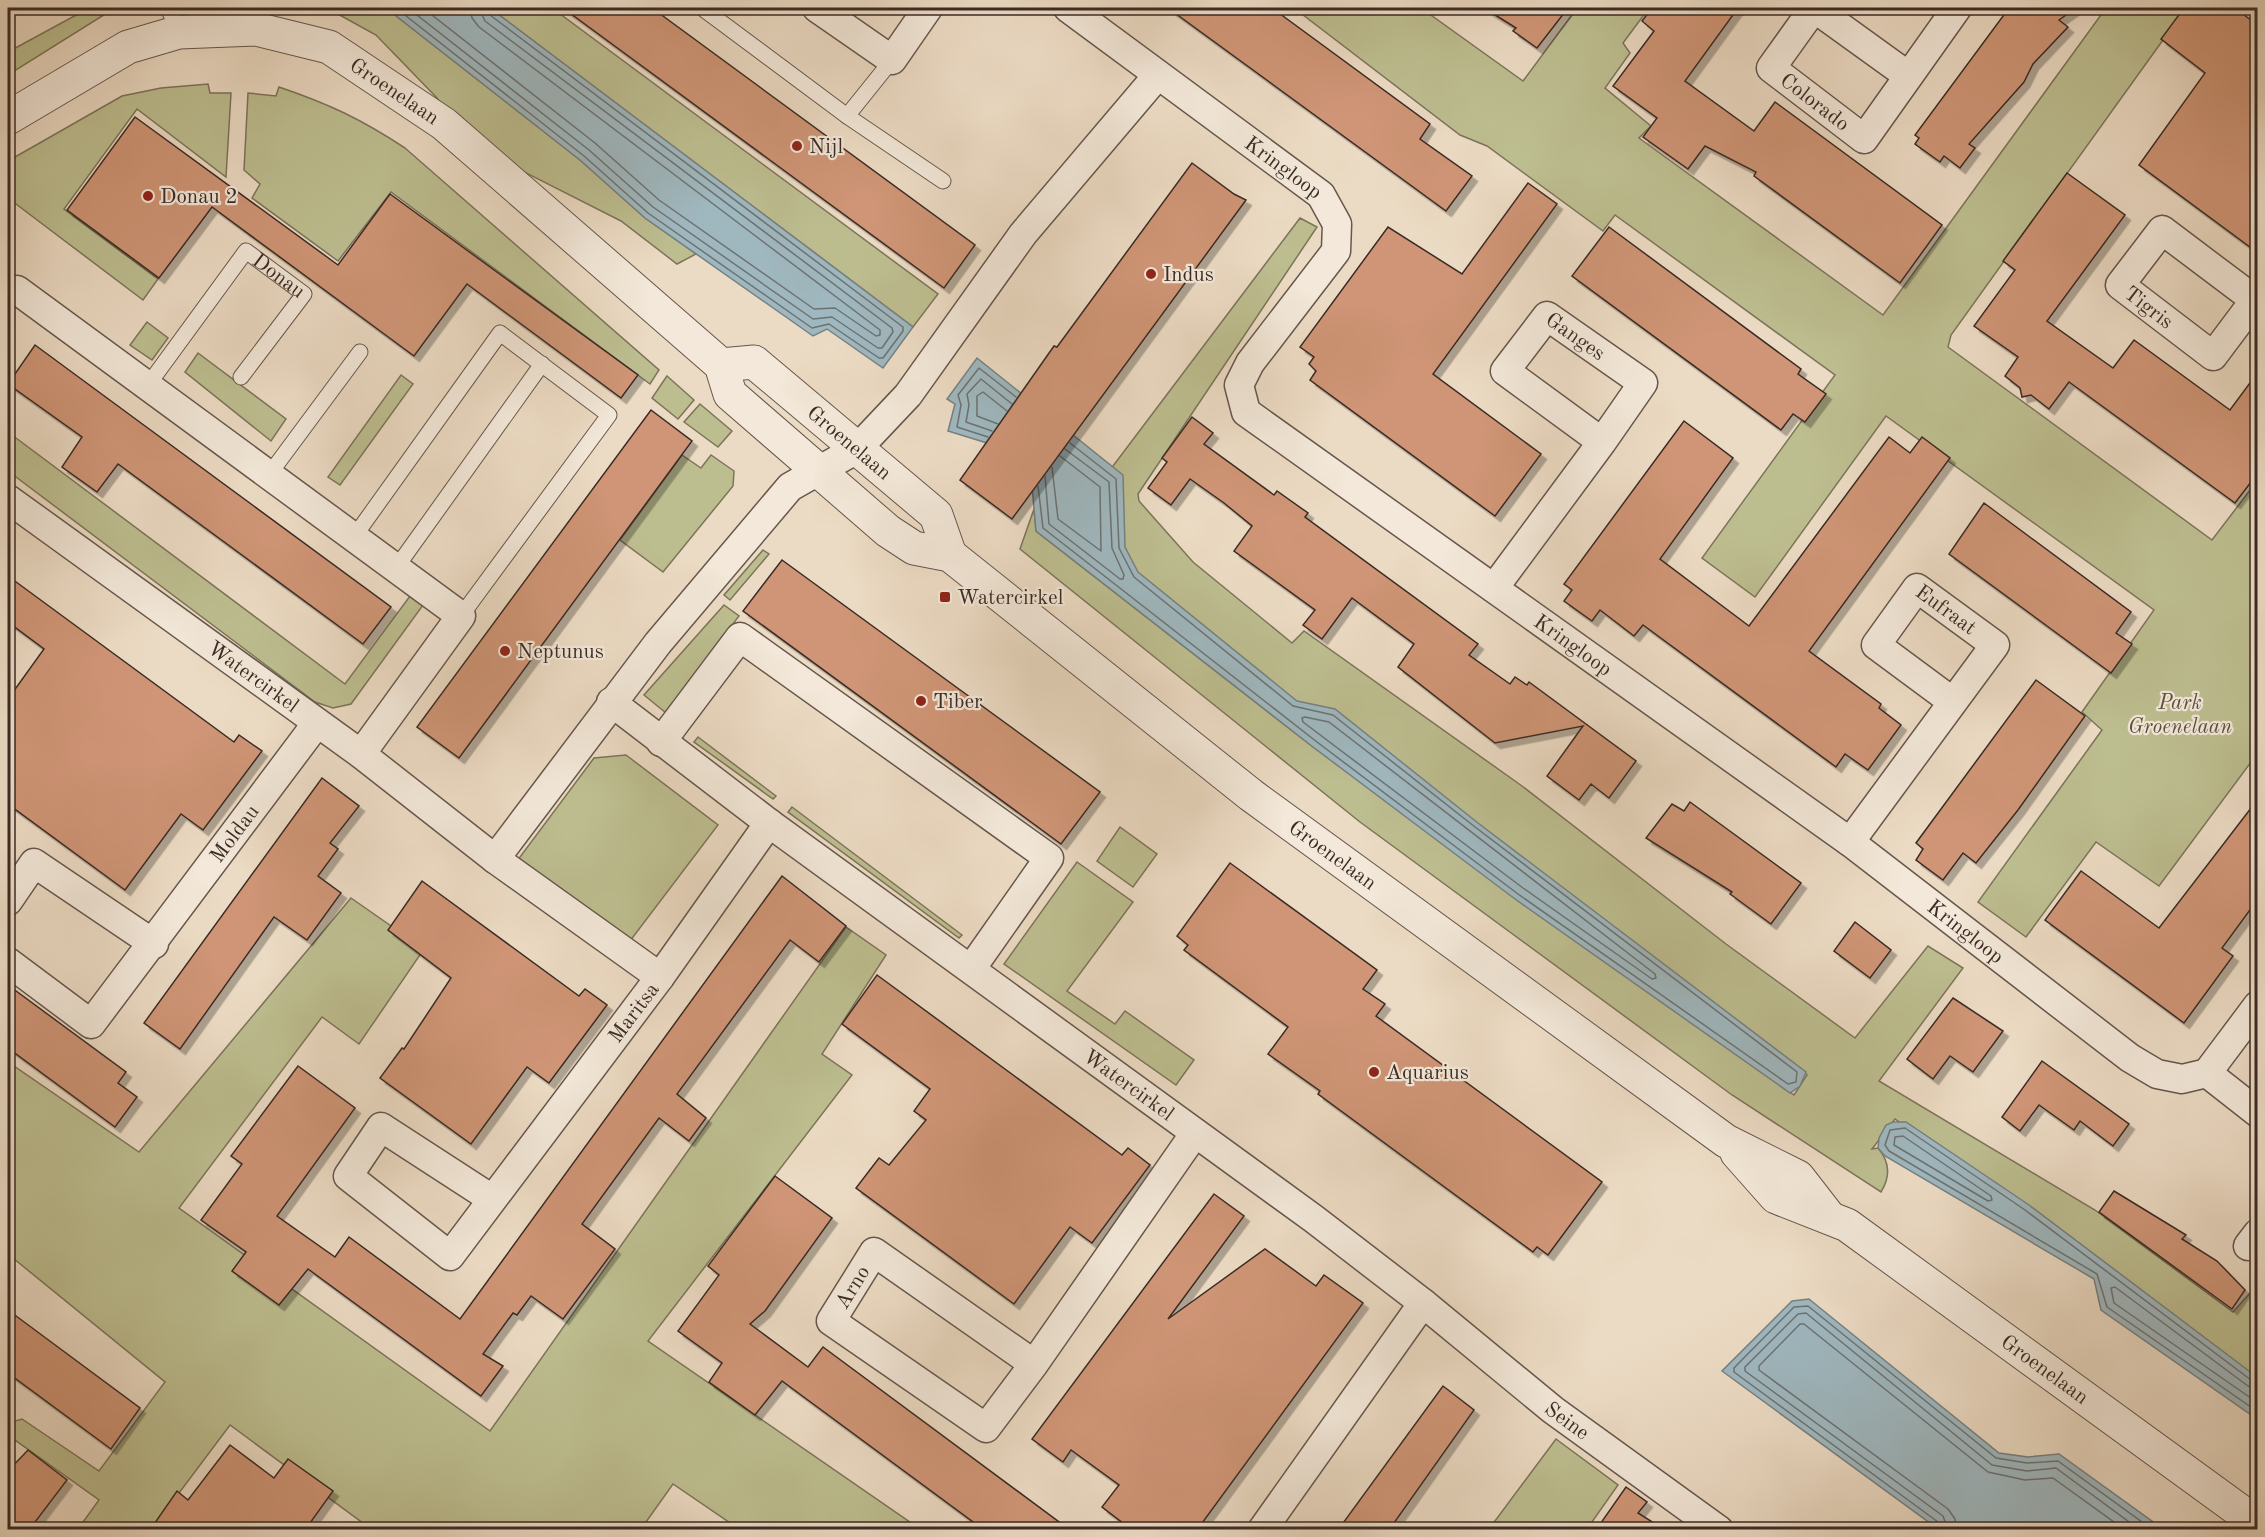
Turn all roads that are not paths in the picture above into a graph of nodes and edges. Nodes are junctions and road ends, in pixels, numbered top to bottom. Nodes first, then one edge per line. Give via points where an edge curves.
1 (702, 8) edge
2 (817, 8) edge
3 (928, 8) edge
4 (1068, 8) edge
5 (1957, 8) edge
6 (174, 20) edge
7 (892, 60) junction
8 (1907, 75) junction
9 (1157, 76) junction
10 (847, 116) junction
11 (8, 118) edge
12 (944, 181) dead end
13 (17, 290) dead end
14 (2256, 299) edge
15 (360, 352) dead end
16 (542, 364) junction
17 (721, 365) junction
18 (241, 377) dead end
19 (148, 385) junction
20 (1602, 442) junction
21 (857, 449) junction
22 (818, 471) junction
23 (268, 476) junction
24 (8, 499) edge
25 (354, 537) junction
26 (950, 555) junction
27 (396, 568) junction
28 (1494, 588) junction
29 (461, 616) junction
30 (611, 702) junction
31 (1953, 702) dead end
32 (317, 723) junction
33 (661, 742) junction
34 (361, 754) junction
35 (769, 823) junction
36 (1850, 842) junction
37 (495, 859) junction
38 (8, 901) edge
39 (154, 944) junction
40 (8, 962) edge
41 (971, 969) junction
42 (660, 977) junction
43 (2253, 1019) edge
44 (2207, 1073) junction
45 (2258, 1113) edge
46 (1195, 1133) junction
47 (492, 1200) junction
48 (1423, 1303) junction
49 (1034, 1364) junction
50 (2258, 1524) edge
51 (1262, 1530) edge
52 (1719, 1530) edge

1 - 10 lane
2 - 7 street
3 - 7 street
4 - 9 street, Kringloop
5 - 8 street, Colorado
6 - 11 street, Groenelaan
6 - 17 street, Groenelaan via 256,29 329,47 444,124
7 - 10 lane
8 - 8 street, Colorado via 1864,139 1771,68 1814,8
9 - 21 street via 1023,234 908,395
9 - 28 street, Kringloop via 1321,195 1337,224 1336,251 1250,363 1239,385 1246,412
10 - 12 lane
13 - 19 street
14 - 14 street, Tigris via 2213,356 2120,285 2162,230
15 - 23 lane
16 - 25 lane via 500,333
16 - 27 lane
16 - 29 lane via 609,415
17 - 21 street, Groenelaan via 754,362
17 - 22 street, Groenelaan via 730,394
18 - 19 lane, Donau via 304,294 246,251
19 - 23 street
20 - 20 street, Ganges via 1642,383 1547,316 1506,371
20 - 28 street, Ganges
21 - 22 street
21 - 26 street, Groenelaan via 936,515
22 - 26 street, Groenelaan via 888,531 914,548
22 - 30 street via 790,488
23 - 25 street
24 - 32 street, Watercirkel
25 - 27 street
26 - 50 street, Groenelaan via 1251,795 1726,1141 1798,1177 1829,1217 1846,1225
27 - 29 street
28 - 36 street, Kringloop
29 - 34 street
30 - 33 street, Watercirkel
30 - 37 street
31 - 36 street
32 - 34 street, Watercirkel
32 - 39 street, Moldau
33 - 35 street, Watercirkel
33 - 41 street via 740,637 1049,858
34 - 37 street, Watercirkel
35 - 41 street, Watercirkel
35 - 42 street, Maritsa
36 - 44 street, Kringloop via 2130,1058 2157,1074 2182,1079
37 - 42 street, Watercirkel
38 - 39 street via 34,864
39 - 40 street, Moldau via 91,1024
41 - 46 street, Watercirkel
42 - 47 street, Maritsa
43 - 44 street
44 - 45 street
46 - 48 street, Watercirkel
46 - 49 street, Arno
47 - 47 street, Maritsa via 450,1256 348,1176 381,1127
48 - 51 street
48 - 52 street, Seine via 1553,1410
49 - 49 street, Arno via 986,1428 831,1321 874,1252

